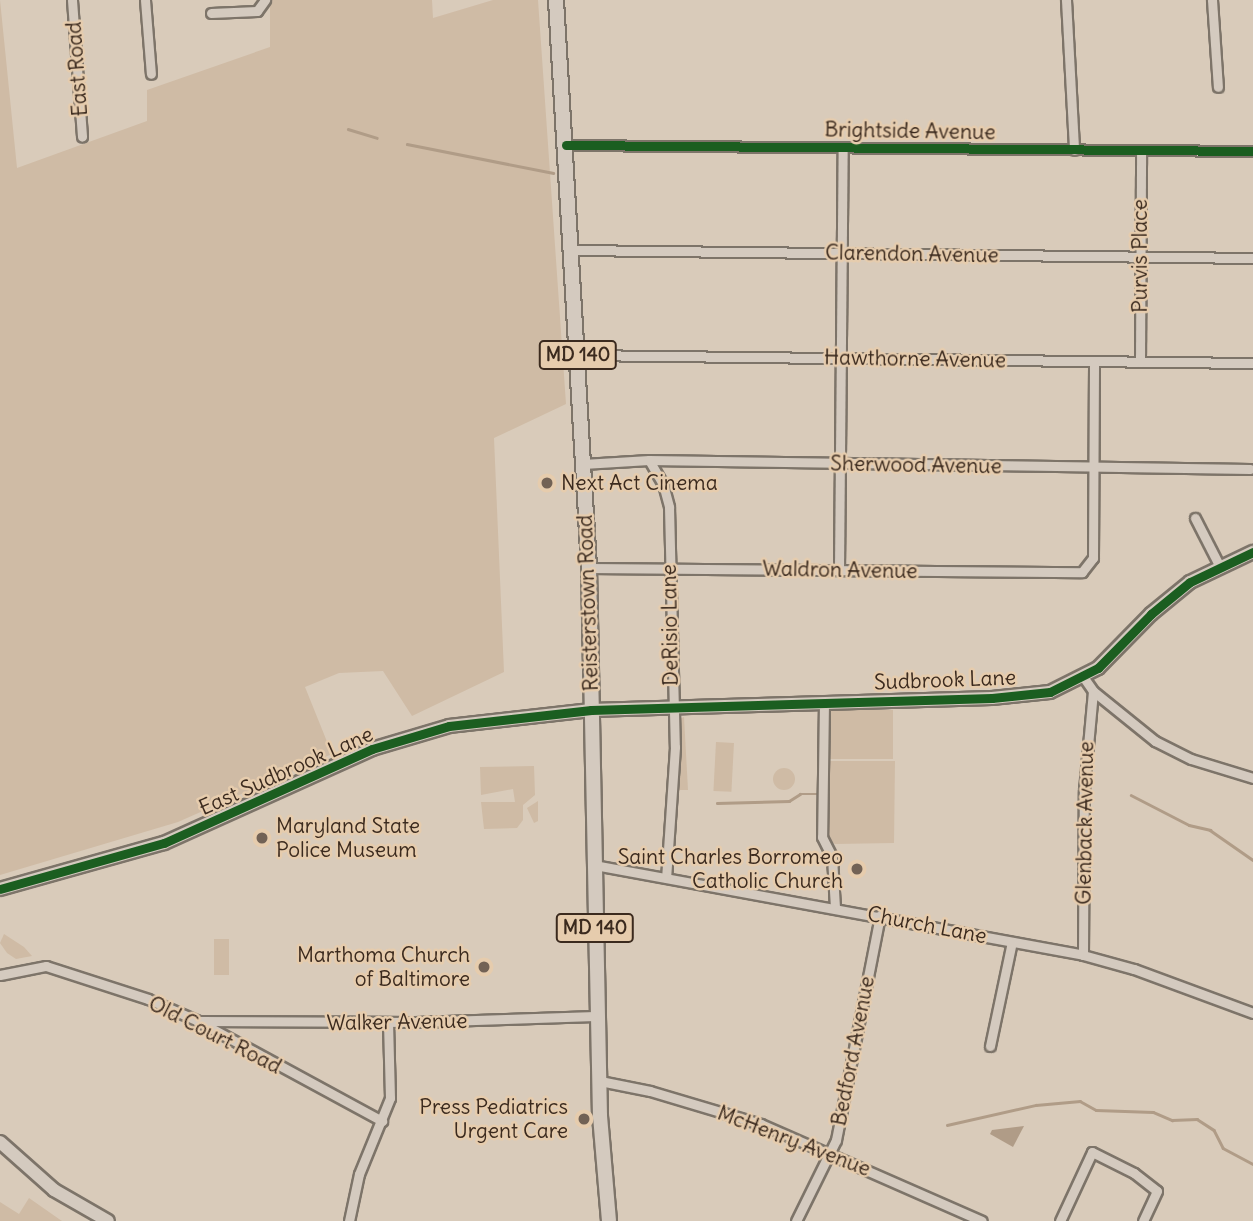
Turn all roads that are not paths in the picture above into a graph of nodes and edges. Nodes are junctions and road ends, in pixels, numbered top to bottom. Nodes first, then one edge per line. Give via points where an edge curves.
1 (72, 0) edge
2 (145, 0) edge
3 (265, 0) edge
4 (556, 0) edge
5 (1066, 0) edge
6 (1212, 0) edge
7 (211, 13) dead end
8 (151, 74) dead end
9 (1219, 87) dead end
10 (82, 137) dead end
11 (566, 145) junction
12 (843, 147) junction
13 (1074, 150) junction
14 (1141, 150) junction
15 (1253, 151) edge
16 (572, 250) junction
17 (842, 253) junction
18 (1140, 257) junction
19 (1253, 258) edge
20 (578, 355) junction
21 (842, 358) junction
22 (1094, 361) junction
23 (1140, 362) junction
24 (1253, 363) edge
25 (649, 460) junction
26 (583, 464) junction
27 (840, 464) junction
28 (1094, 467) junction
29 (1250, 469) dead end
30 (1195, 518) dead end
31 (1253, 552) edge
32 (1219, 565) junction
33 (670, 567) junction
34 (589, 568) junction
35 (839, 570) junction
36 (1084, 678) junction
37 (1093, 691) junction
38 (824, 702) junction
39 (673, 706) junction
40 (591, 710) junction
41 (1253, 778) edge
42 (594, 865) junction
43 (666, 878) junction
44 (0, 889) edge
45 (835, 908) junction
46 (880, 915) junction
47 (1012, 942) junction
48 (1083, 955) junction
49 (0, 975) edge
50 (1253, 1013) edge
51 (598, 1016) junction
52 (196, 1020) junction
53 (388, 1023) junction
54 (990, 1046) dead end
55 (600, 1081) junction
56 (382, 1121) junction
57 (0, 1142) edge
58 (831, 1152) junction
59 (605, 1164) junction
60 (108, 1221) edge
61 (349, 1221) edge
62 (609, 1221) edge
63 (618, 1221) edge
64 (796, 1221) edge
65 (982, 1221) edge
66 (1060, 1221) edge
67 (1143, 1221) edge

1 - 10 street, East Road
2 - 8 street
3 - 7 street via 257,11
4 - 11 main road, Reisterstown Road / MD 140
5 - 13 street
6 - 9 street
11 - 12 street, Brightside Avenue
11 - 16 main road, Reisterstown Road / MD 140
12 - 13 street, Brightside Avenue
12 - 17 street
13 - 14 street, Brightside Avenue
14 - 15 street, Brightside Avenue
14 - 18 street, Purvis Place
16 - 17 street, Clarendon Avenue
16 - 20 main road, Reisterstown Road / MD 140
17 - 18 street, Clarendon Avenue
17 - 21 street
18 - 19 street, Clarendon Avenue
18 - 23 street, Purvis Place
20 - 21 street, Hawthorne Avenue
20 - 26 main road, Reisterstown Road / MD 140
21 - 22 street, Hawthorne Avenue
21 - 27 street
22 - 23 street, Hawthorne Avenue
22 - 28 street
23 - 24 street, Hawthorne Avenue
25 - 26 street, Sherwood Avenue
25 - 27 street, Sherwood Avenue
25 - 33 street, DeRisio Lane via 667,494
26 - 34 main road, Reisterstown Road / MD 140
27 - 28 street, Sherwood Avenue
27 - 35 street
28 - 29 street, Sherwood Avenue
28 - 35 street, Waldron Avenue via 1090,567 1076,573
30 - 32 street
31 - 32 street, Sudbrook Lane
32 - 36 street, Sudbrook Lane via 1174,592
33 - 34 street, Waldron Avenue
33 - 35 street, Waldron Avenue
33 - 39 street, DeRisio Lane
34 - 40 main road, Reisterstown Road / MD 140
36 - 37 street
36 - 38 street, Sudbrook Lane via 1050,692 1016,696
37 - 41 street via 1162,745
37 - 48 street, Glenback Avenue via 1084,772
38 - 39 street, Sudbrook Lane
38 - 45 street via 822,837 832,857
39 - 40 street, Sudbrook Lane
39 - 43 street, DeRisio Lane
40 - 42 main road, Reisterstown Road / MD 140
40 - 44 street, East Sudbrook Lane via 485,721 404,738 163,843
42 - 43 street, Church Lane
42 - 51 main road, Reisterstown Road / MD 140
43 - 45 street, Church Lane
45 - 46 street, Church Lane
46 - 47 street, Church Lane
46 - 58 street, Bedford Avenue
47 - 48 street, Church Lane
47 - 54 street
48 - 50 street, Church Lane
49 - 52 street, Old Court Road via 47,966
51 - 53 street, Walker Avenue
51 - 55 main road, Reisterstown Road / MD 140
52 - 53 street, Walker Avenue
52 - 56 street, Old Court Road
53 - 56 street via 392,1086
55 - 58 street, McHenry Avenue via 761,1124
55 - 59 main road, Reisterstown Road / MD 140
56 - 61 street via 359,1174
57 - 60 street via 39,1179
58 - 64 street, Bedford Avenue
58 - 65 street, McHenry Avenue
59 - 62 main road, Reisterstown Road / MD 140
59 - 63 main road, Reisterstown Road
66 - 67 street via 1092,1152 1134,1173 1157,1191

